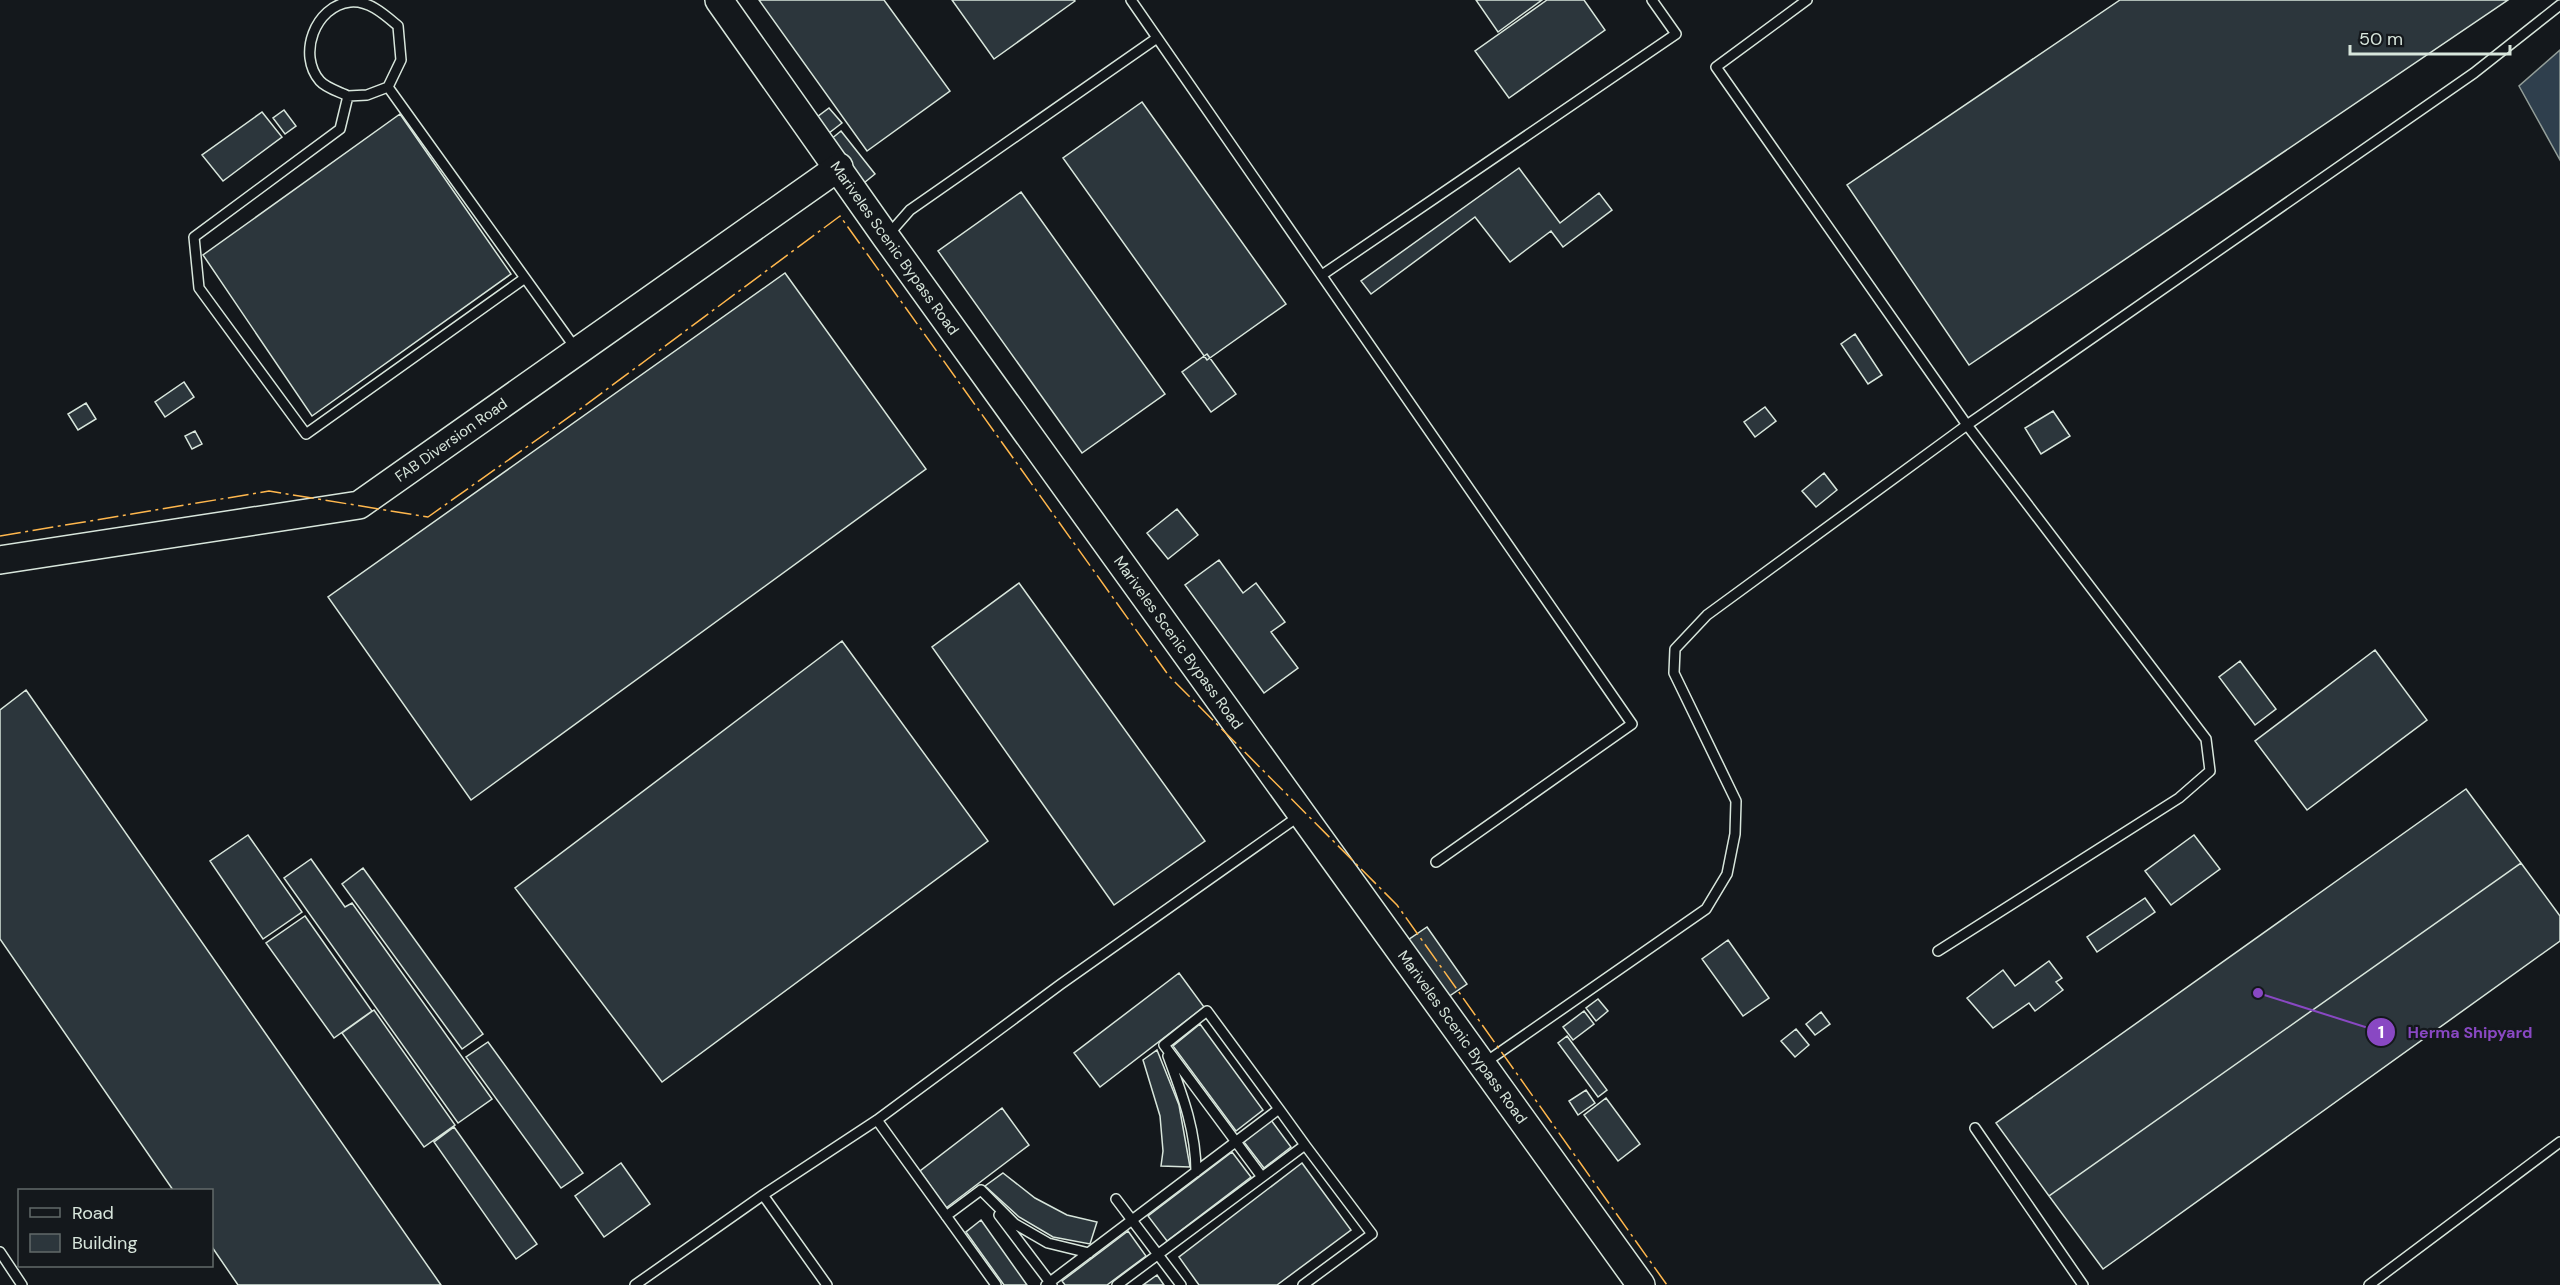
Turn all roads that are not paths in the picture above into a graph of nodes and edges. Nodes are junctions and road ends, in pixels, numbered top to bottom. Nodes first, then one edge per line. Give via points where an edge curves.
1 (719, 0) edge
2 (1131, 0) edge
3 (1652, 0) edge
4 (1807, 0) edge
5 (2560, 5) edge
6 (1156, 38) junction
7 (388, 87) junction
8 (348, 96) junction
9 (839, 167) junction
10 (886, 237) junction
11 (1322, 275) junction
12 (525, 278) junction
13 (577, 351) junction
14 (1967, 425) junction
15 (0, 560) edge
16 (1302, 814) junction
17 (1436, 862) dead end
18 (1938, 951) dead end
19 (1164, 1045) junction
20 (1483, 1064) junction
21 (1279, 1109) junction
22 (877, 1120) junction
23 (1975, 1128) dead end
24 (1235, 1142) junction
25 (2560, 1142) edge
26 (1305, 1145) junction
27 (1196, 1172) junction
28 (1262, 1177) junction
29 (981, 1190) junction
30 (763, 1195) junction
31 (1116, 1199) dead end
32 (946, 1216) junction
33 (1132, 1220) junction
34 (0, 1252) edge
35 (1089, 1252) junction
36 (1159, 1254) junction
37 (1049, 1284) edge
38 (22, 1285) edge
39 (635, 1285) edge
40 (827, 1285) edge
41 (996, 1285) edge
42 (1117, 1285) edge
43 (1181, 1285) edge
44 (1304, 1285) edge
45 (1641, 1285) edge
46 (2083, 1285) edge
47 (2369, 1285) edge

1 - 9 main road, Mariveles Scenic Bypass Road
2 - 6 lane
3 - 11 lane via 1676,34
4 - 14 lane via 1716,67
5 - 14 lane via 2474,73
6 - 10 lane via 910,210
6 - 11 lane
7 - 8 lane via 367,95
7 - 8 lane via 401,60 398,26 376,7 351,2 331,10 312,32 309,63 321,82
7 - 12 lane
8 - 12 lane via 340,129 195,237 199,288 306,434
9 - 10 main road, Mariveles Scenic Bypass Road
9 - 13 main road, FAB Diversion Road
10 - 16 main road, Mariveles Scenic Bypass Road
11 - 17 lane via 1632,724
12 - 13 lane
13 - 15 main road, FAB Diversion Road via 359,505
14 - 18 lane via 2206,738 2210,771 2179,798
14 - 20 lane via 1707,615 1676,649 1674,673 1736,801 1735,834 1726,874 1706,909
16 - 20 main road, Mariveles Scenic Bypass Road
16 - 22 lane
19 - 21 lane via 1207,1011
19 - 24 lane
19 - 27 lane via 1185,1102 1196,1147
20 - 45 main road, Mariveles Scenic Bypass Road
21 - 24 lane
21 - 26 lane
22 - 30 lane
22 - 32 lane
23 - 46 lane
24 - 27 lane
24 - 28 lane
25 - 47 lane
26 - 28 lane
26 - 44 lane via 1372,1234
27 - 33 lane
28 - 36 lane
29 - 32 lane
29 - 35 lane via 1015,1224 1048,1242
29 - 37 lane
30 - 39 lane
30 - 40 lane
31 - 33 lane
32 - 41 lane
33 - 35 lane
33 - 36 lane
34 - 38 lane
35 - 37 lane
36 - 42 lane
36 - 43 lane

